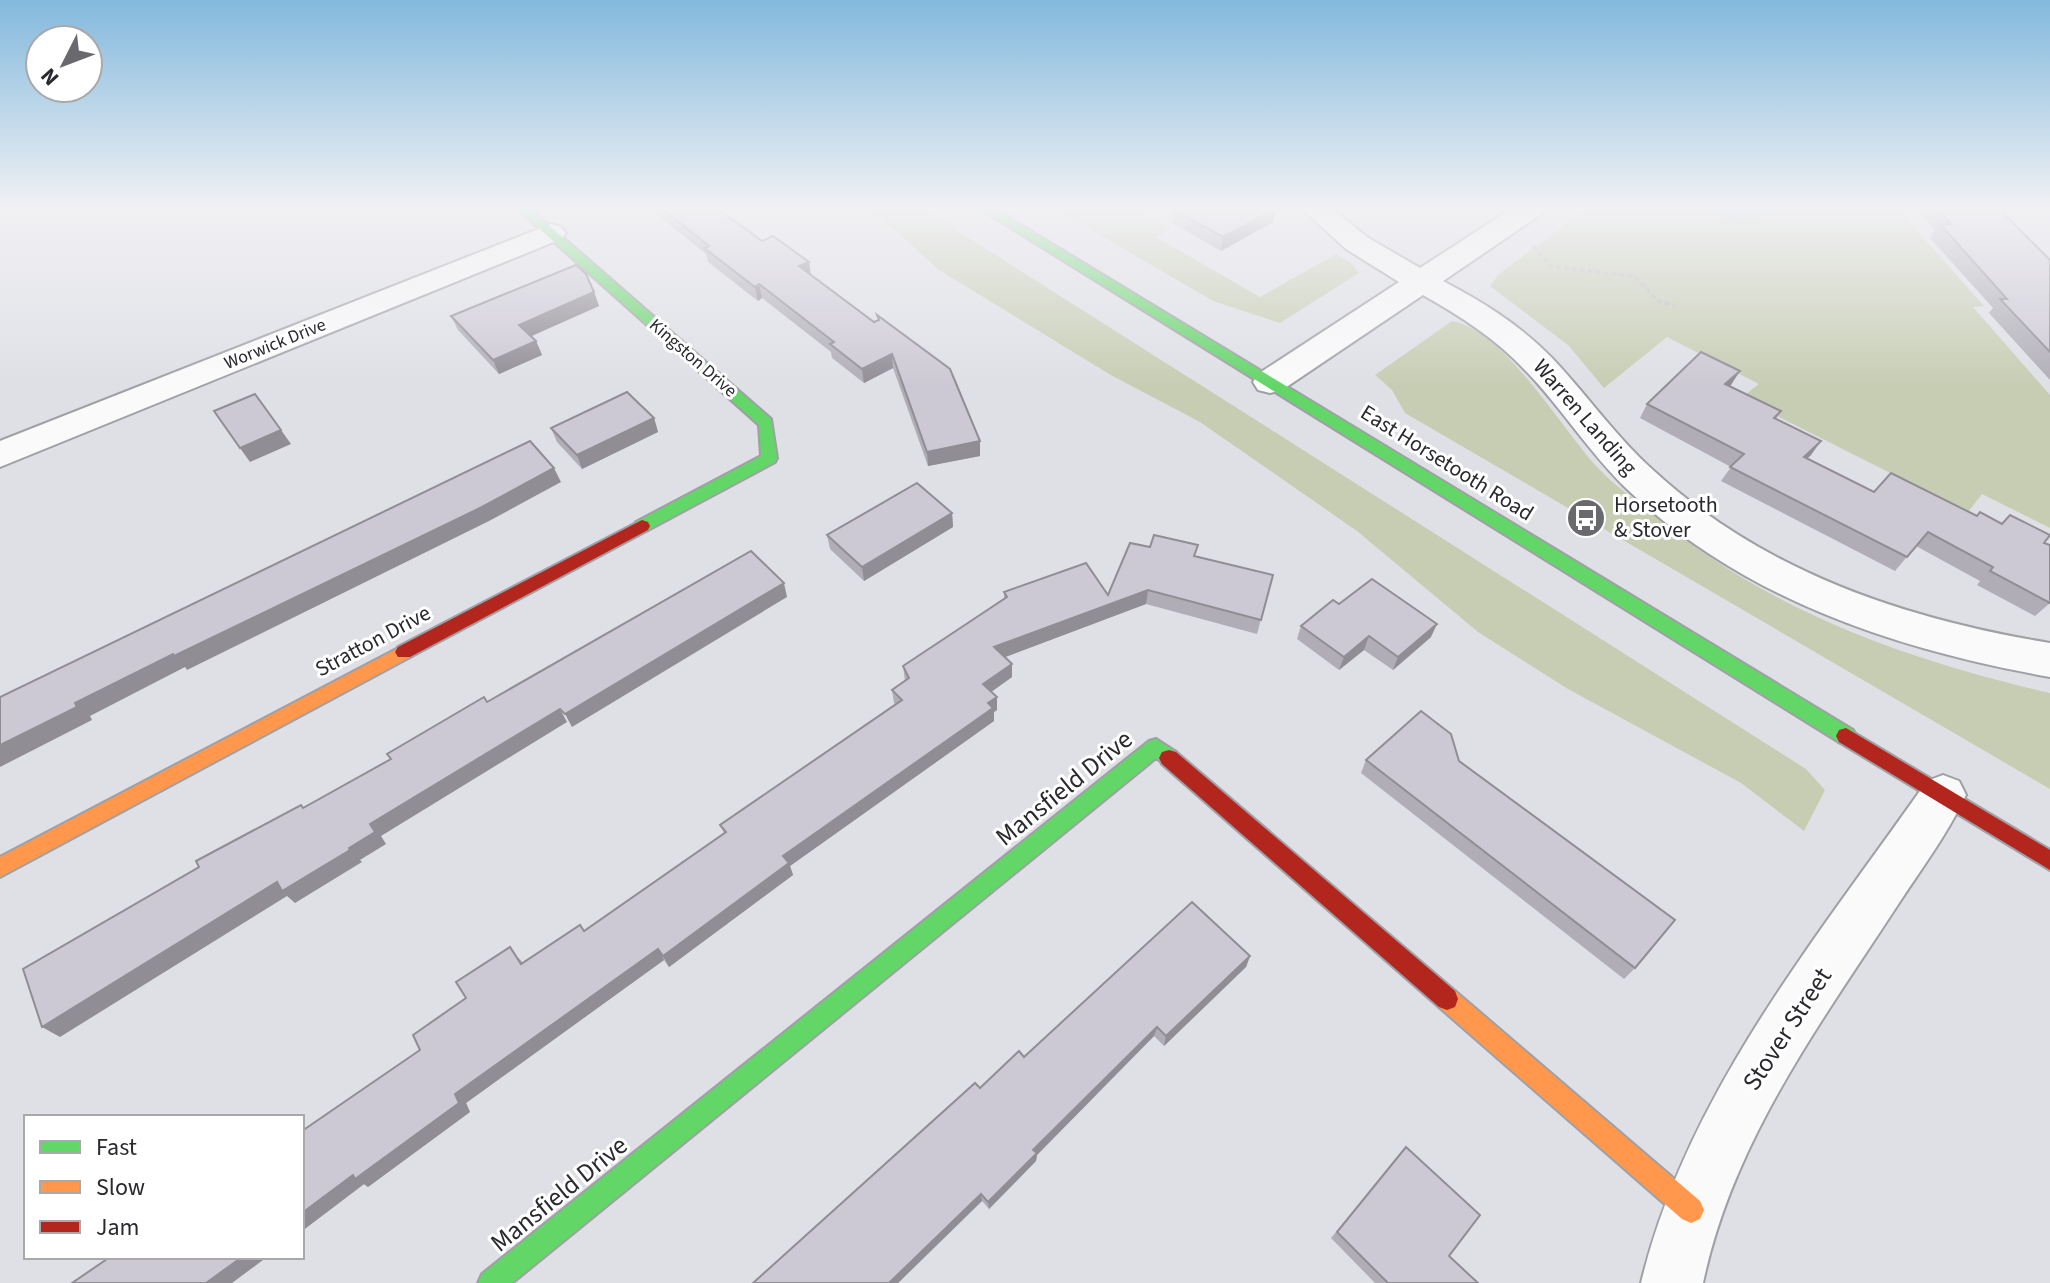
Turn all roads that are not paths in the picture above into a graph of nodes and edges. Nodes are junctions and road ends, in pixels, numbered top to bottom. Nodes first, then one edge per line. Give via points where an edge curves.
1 (467, 267) edge
2 (589, 267) edge
3 (1081, 267) edge
4 (1399, 267) edge
5 (1441, 267) edge
6 (1423, 279) junction
7 (1270, 382) junction
8 (0, 455) edge
9 (769, 458) joint
10 (2050, 660) edge
11 (1943, 795) junction
12 (2050, 861) edge
13 (0, 868) edge
14 (1691, 1210) junction
15 (491, 1283) edge
16 (1672, 1283) edge

1 - 8 street, Worwick Drive
2 - 9 street, Kingston Drive via 766,423
3 - 7 street, East Horsetooth Road
4 - 6 street, Warren Landing
5 - 6 street
6 - 7 street
6 - 10 street, Warren Landing via 1502,331 1542,365 1643,483 1693,524 1756,563 1889,623
7 - 11 street, East Horsetooth Road
9 - 13 street, Stratton Drive
11 - 12 street, East Horsetooth Road
11 - 14 street, Stover Street via 1758,1071 1725,1127
14 - 15 street, Mansfield Drive via 1156,747
14 - 16 street, Stover Street

